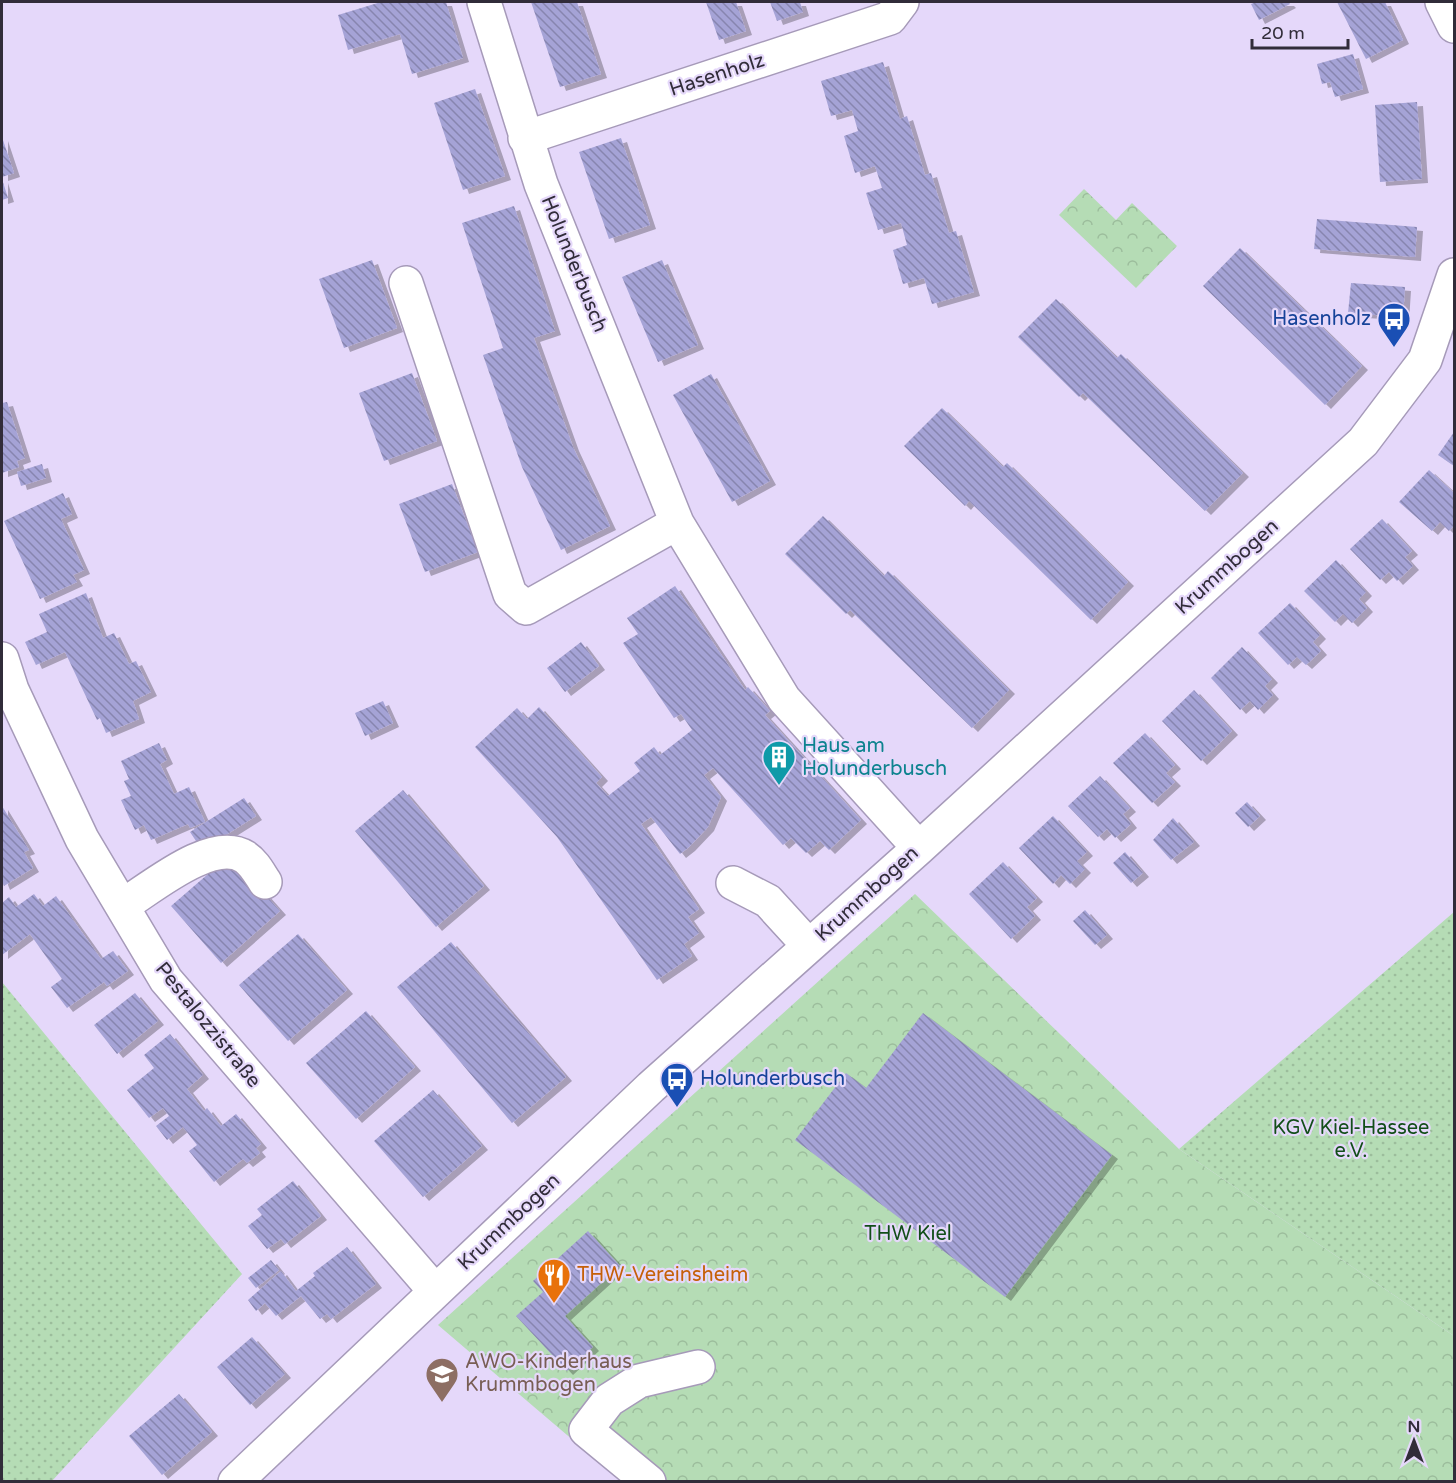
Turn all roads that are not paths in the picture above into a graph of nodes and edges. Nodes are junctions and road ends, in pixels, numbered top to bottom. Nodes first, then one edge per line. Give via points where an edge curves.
1 (484, 2) edge
2 (902, 2) edge
3 (1442, 2) edge
4 (1455, 26) edge
5 (525, 138) junction
6 (1455, 275) edge
7 (406, 283) dead end
8 (677, 523) junction
9 (2, 659) edge
10 (919, 848) junction
11 (265, 882) dead end
12 (733, 883) dead end
13 (122, 906) junction
14 (809, 946) junction
15 (435, 1292) junction
16 (698, 1367) dead end
17 (235, 1482) edge
18 (649, 1482) edge

1 - 5 street, Holunderbusch
2 - 5 street, Hasenholz via 890,18
3 - 4 street
5 - 8 street, Holunderbusch
6 - 10 street, Krummbogen via 1425,360 1363,442
7 - 8 street via 510,594 526,608
8 - 10 street, Holunderbusch via 784,699
9 - 13 street, Pestalozzistraße via 12,690 82,839
10 - 14 street, Krummbogen
11 - 13 street via 244,856 219,852 193,861
12 - 14 street via 768,901
13 - 15 street, Pestalozzistraße via 166,980
14 - 15 street, Krummbogen via 651,1087
15 - 17 street, Krummbogen
16 - 18 street via 639,1381 609,1400 586,1430

